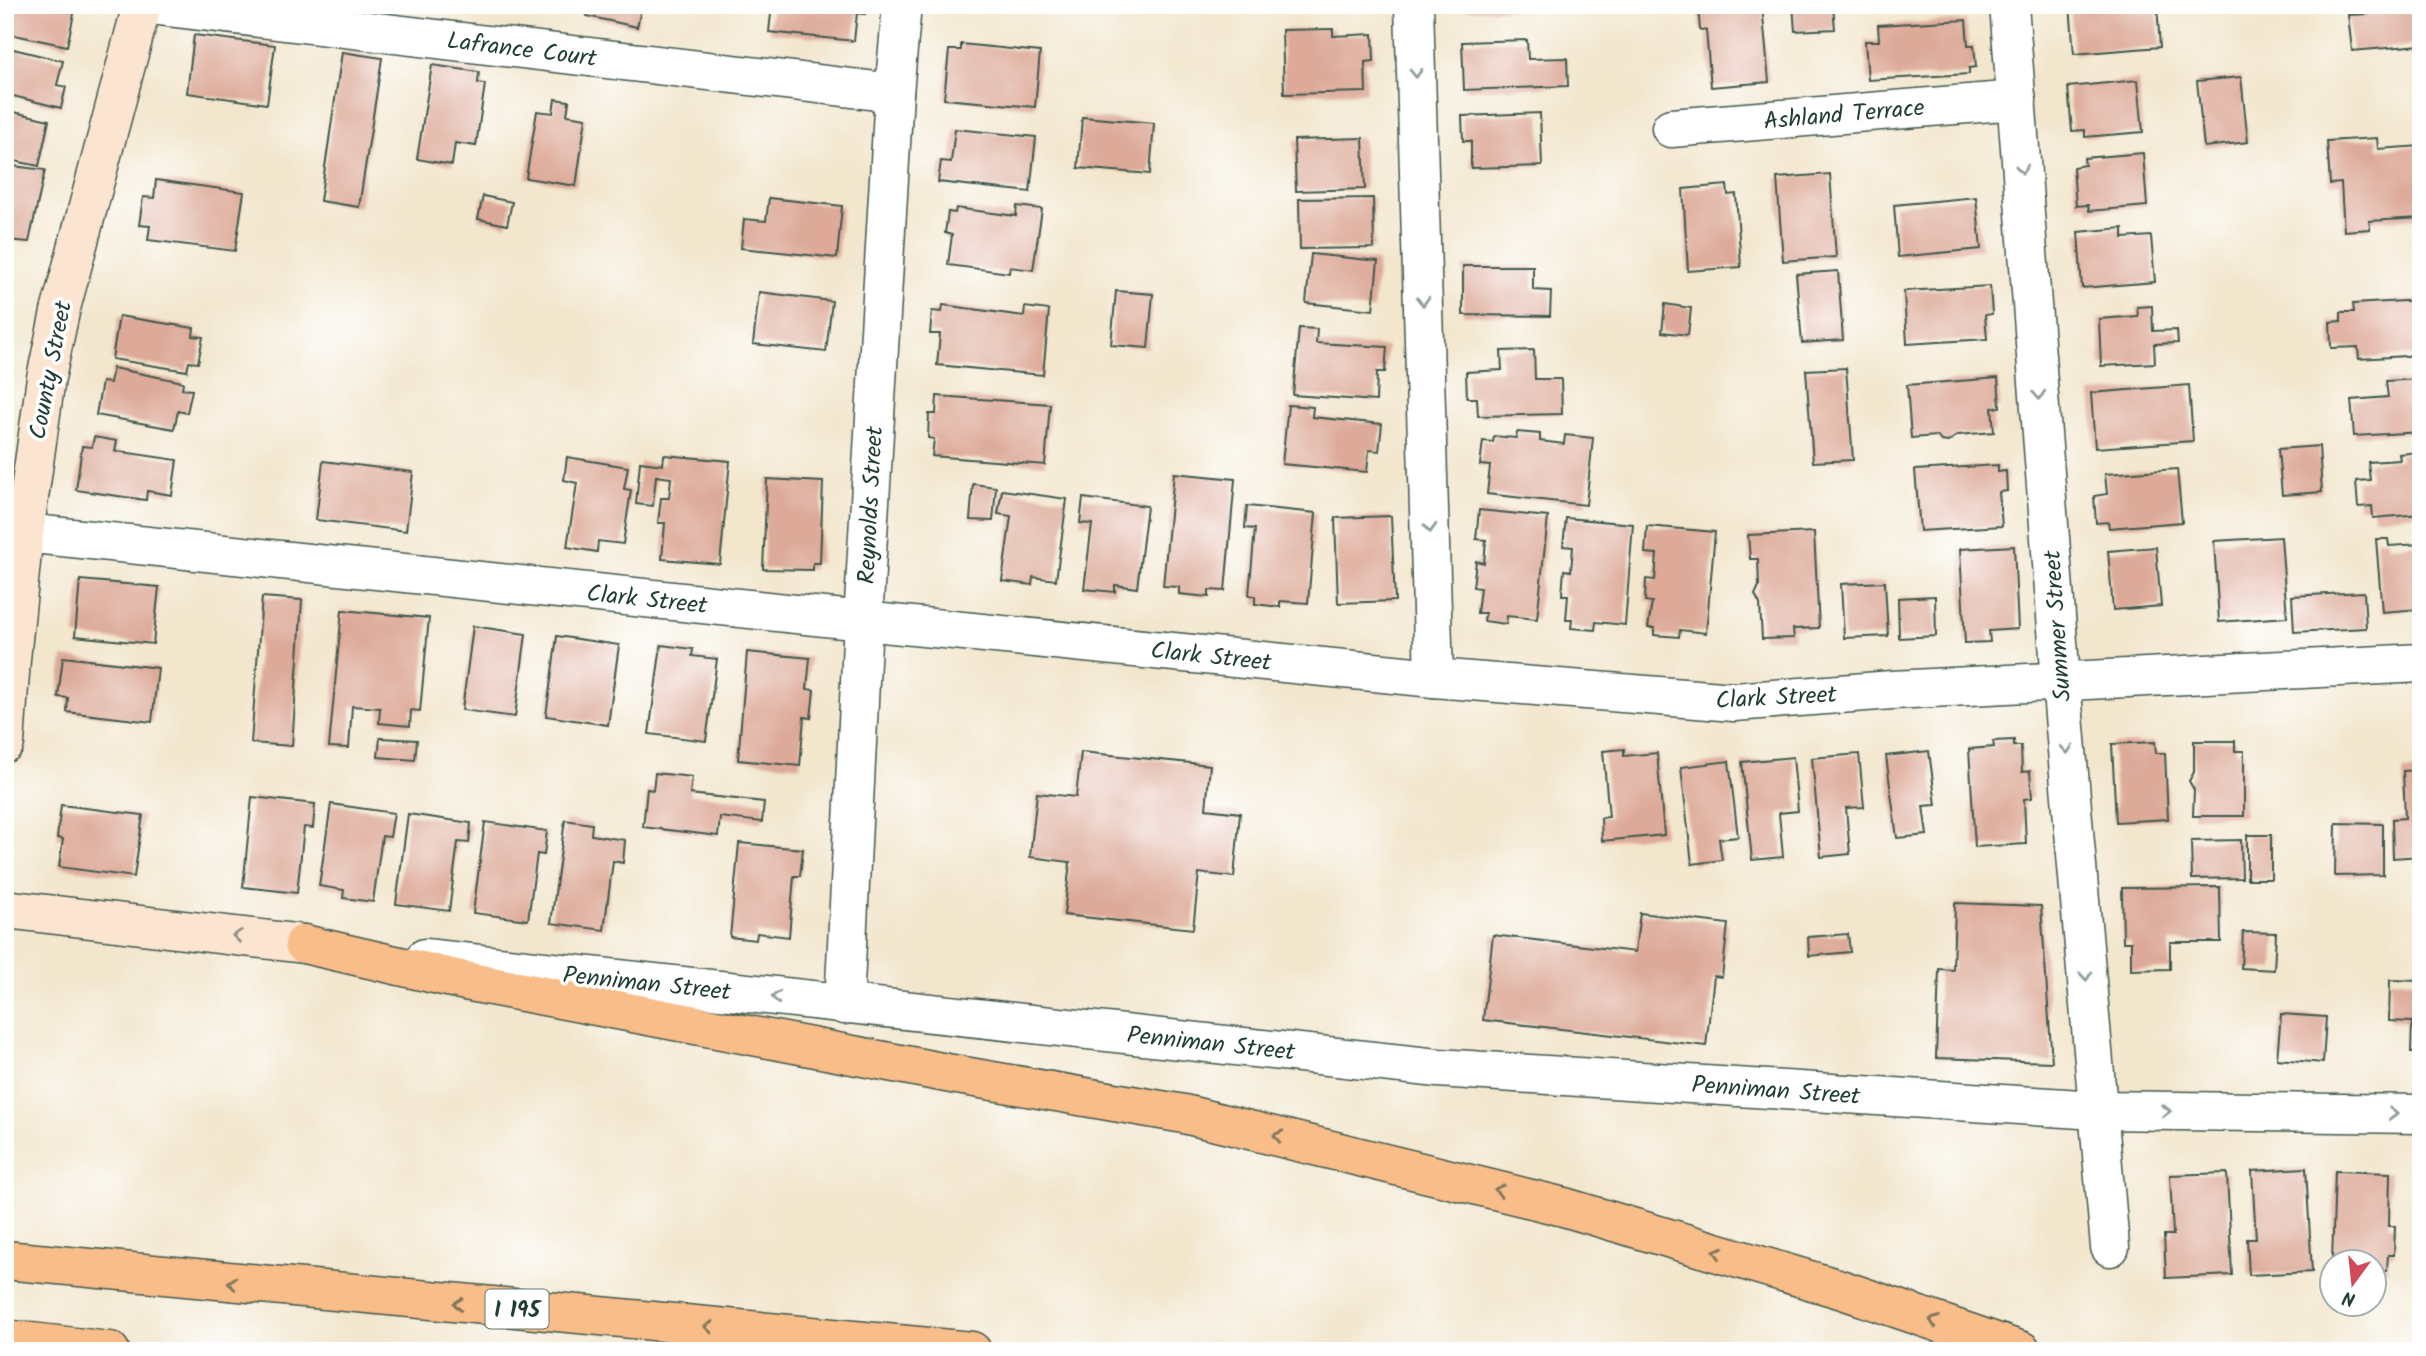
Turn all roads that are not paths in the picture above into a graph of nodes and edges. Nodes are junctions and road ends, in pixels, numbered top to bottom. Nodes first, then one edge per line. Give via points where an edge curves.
1 (142, 5) edge
2 (150, 5) edge
3 (902, 5) edge
4 (1413, 5) edge
5 (2009, 5) edge
6 (894, 93) junction
7 (2017, 100) junction
8 (1671, 128) dead end
9 (15, 532) edge
10 (863, 621) junction
11 (2421, 663) edge
12 (1434, 678) junction
13 (2061, 681) junction
14 (5, 743) edge
15 (5, 909) edge
16 (304, 944) junction
17 (844, 1005) junction
18 (2097, 1110) junction
19 (2421, 1114) edge
20 (2110, 1247) dead end
21 (5, 1260) edge
22 (5, 1339) edge
23 (110, 1351) edge
24 (972, 1351) edge
25 (2022, 1351) edge

1 - 9 main road, County Street via 60,312
2 - 6 street, Lafrance Court
3 - 6 street, Reynolds Street
4 -> 12 street
5 - 7 street, Summer Street
6 - 10 street, Reynolds Street
7 - 8 street, Ashland Terrace
7 -> 13 street, Summer Street
9 - 10 street, Clark Street
9 - 14 main road, County Street
10 - 12 street, Clark Street
10 - 17 street, Reynolds Street
11 - 13 street, Clark Street
12 - 13 street, Clark Street via 1734,702
13 -> 18 street, Summer Street
16 -> 15 main road, Penniman Street
17 -> 16 street, Penniman Street
25 -> 16 highway via 1843,1290 1451,1177 1184,1114 465,981
17 - 18 street, Penniman Street via 1438,1068
18 -> 19 street, Penniman Street
18 - 20 street, Summer Street
24 -> 21 highway, I 195
22 - 23 highway

